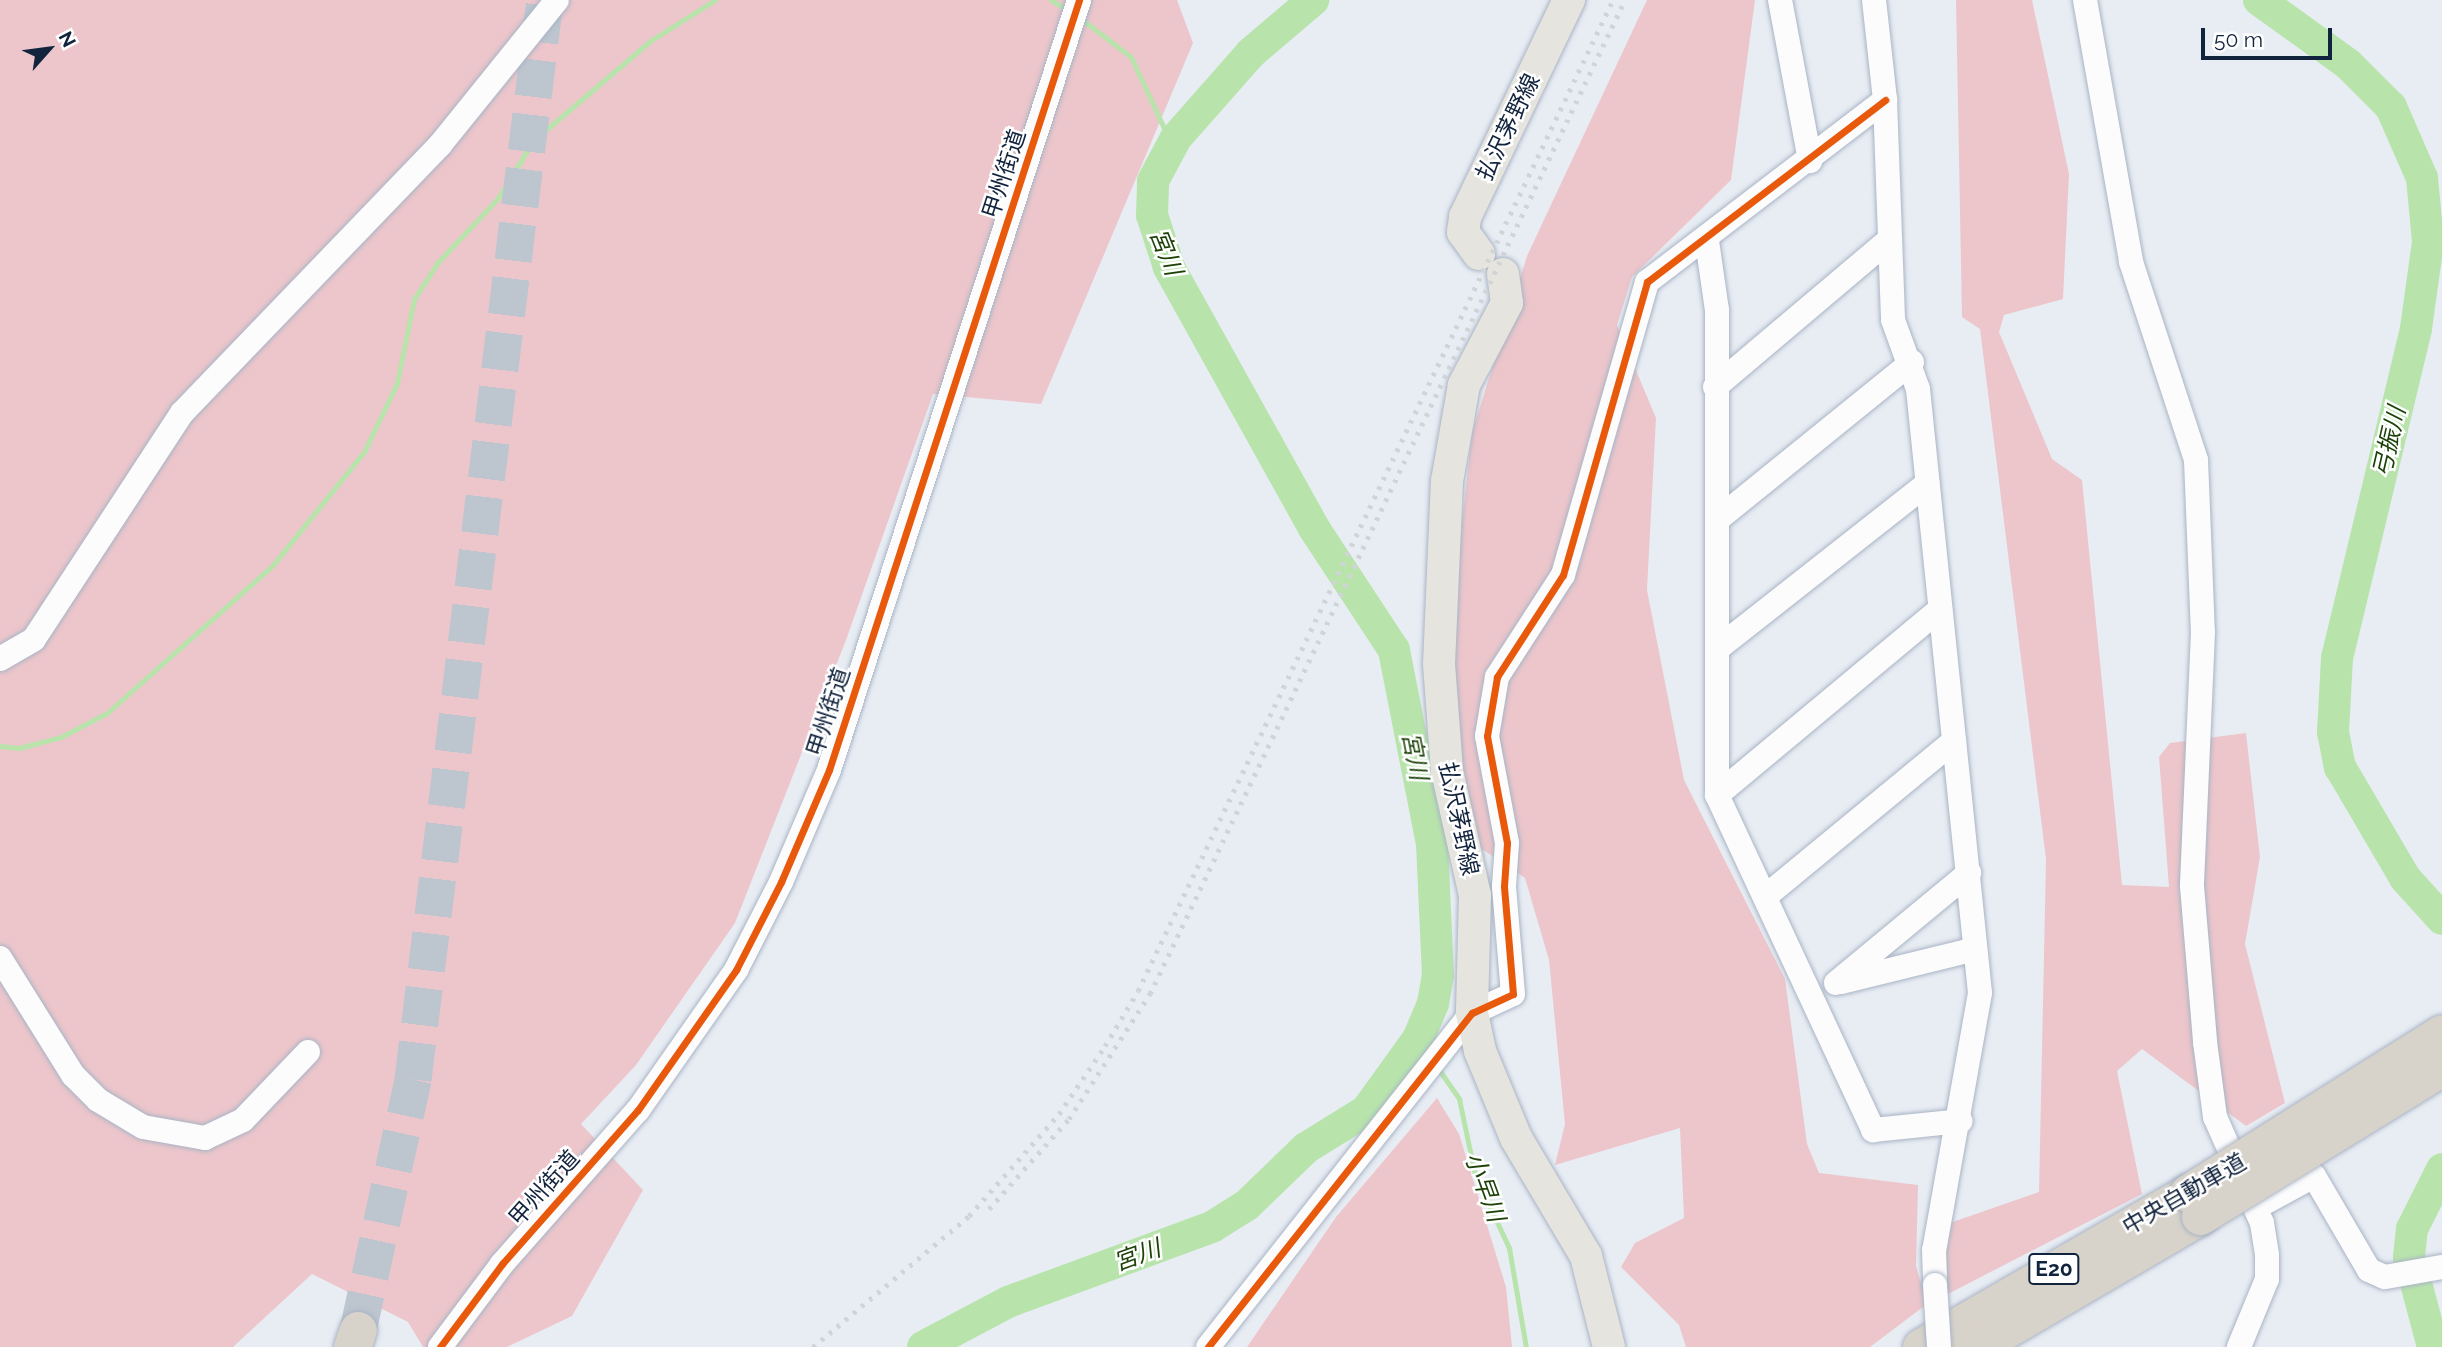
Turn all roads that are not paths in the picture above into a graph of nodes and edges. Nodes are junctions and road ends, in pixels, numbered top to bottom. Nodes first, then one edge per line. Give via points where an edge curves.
1 (556, 0) edge
2 (1079, 0) edge
3 (1569, 0) edge
4 (1780, 0) edge
5 (1874, 0) edge
6 (2085, 0) edge
7 (1885, 100) junction
8 (1810, 161) junction
9 (1707, 241) junction
10 (1888, 241) junction
11 (1479, 254) dead end
12 (1503, 274) dead end
13 (1912, 362) junction
14 (1715, 387) junction
15 (1928, 483) junction
16 (1717, 520) junction
17 (1940, 609) junction
18 (1717, 649) junction
19 (0, 659) edge
20 (1954, 741) junction
21 (1717, 795) junction
22 (1969, 873) junction
23 (1766, 896) junction
24 (1975, 949) junction
25 (0, 958) edge
26 (1836, 983) junction
27 (1813, 998) junction
28 (1472, 1013) junction
29 (2442, 1033) edge
30 (307, 1052) dead end
31 (2442, 1067) edge
32 (1961, 1121) junction
33 (2194, 1204) junction
34 (2255, 1209) junction
35 (2442, 1267) edge
36 (440, 1347) edge
37 (1208, 1347) edge
38 (1609, 1347) edge
39 (1921, 1347) edge
40 (1939, 1347) edge
41 (1976, 1347) edge
42 (2239, 1347) edge

1 - 19 street via 440,145 182,413 34,639
2 - 36 street, 甲州街道 via 830,770 781,881 736,970 638,1110 502,1264
3 - 11 main road, 払沢茅野線 via 1465,217 1463,232
4 - 8 street
5 - 7 street
6 - 34 street via 2131,262 2196,460 2203,632 2192,886 2215,1116
7 - 8 street
7 - 10 street
8 - 9 street
9 - 14 street via 1717,310
9 - 28 street via 1647,282 1563,575 1497,677 1487,736 1507,843 1503,886 1517,984 1490,1009
10 - 13 street via 1893,320
10 - 14 street
12 - 28 main road, 払沢茅野線 via 1507,303 1464,385 1453,432 1441,566 1447,771 1475,895
13 - 15 street
13 - 16 street
14 - 16 street
15 - 17 street
15 - 18 street
16 - 18 street
17 - 20 street
17 - 21 street
18 - 21 street
20 - 22 street
20 - 23 street
21 - 23 street
22 - 24 street
22 - 26 street
23 - 27 street
24 - 26 street
24 - 32 street via 1980,993
25 - 30 street via 73,1076 98,1100 143,1126 205,1138 243,1120
26 - 27 street
27 - 32 street via 1873,1130
28 - 37 street
28 - 38 main road, 払沢茅野線 via 1516,1138 1586,1256
29 - 33 highway, 中央自動車道 / E20, bridge
31 - 33 highway, 中央自動車道 / E20, bridge
32 - 40 street, bridge via 1934,1250
33 - 39 highway, 中央自動車道 / E20
33 - 41 highway, 中央自動車道 / E20
34 - 35 street via 2314,1176 2356,1254 2385,1277
34 - 42 street via 2267,1279

